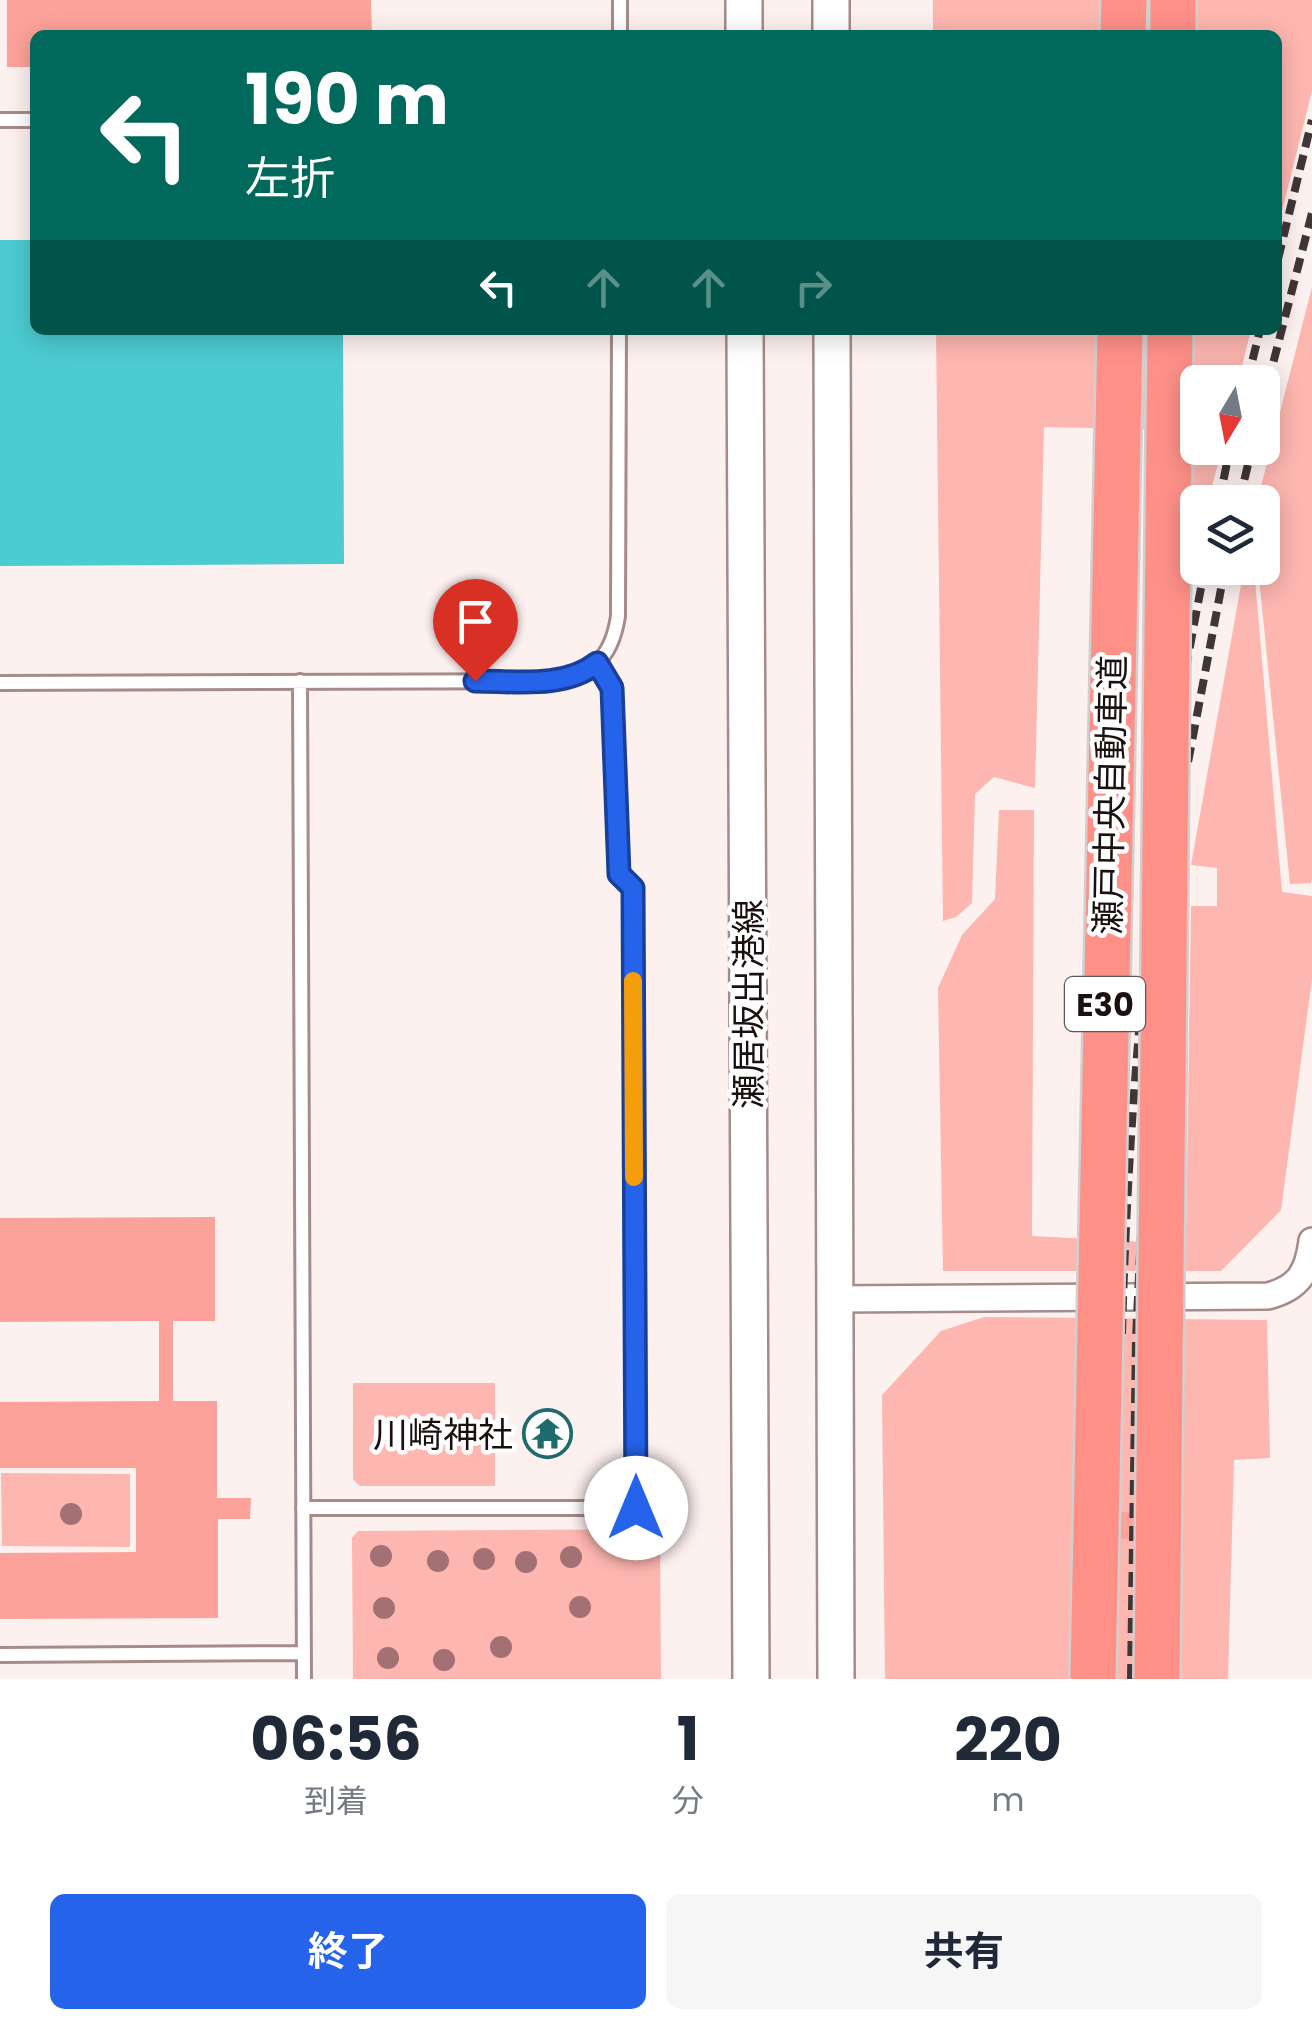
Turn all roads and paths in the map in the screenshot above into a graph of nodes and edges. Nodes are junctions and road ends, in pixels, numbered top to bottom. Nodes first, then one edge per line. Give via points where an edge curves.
1 (620, 0) edge
2 (744, 0) edge
3 (831, 0) edge
4 (1124, 0) edge
5 (1174, 0) edge
6 (620, 30) edge
7 (744, 30) edge
8 (831, 30) edge
9 (1124, 30) edge
10 (1173, 30) edge
11 (0, 120) edge
12 (30, 120) edge
13 (619, 335) edge
14 (745, 335) edge
15 (832, 335) edge
16 (1120, 335) edge
17 (1170, 335) edge
18 (597, 663) junction
19 (0, 682) edge
20 (300, 682) junction
21 (1312, 1241) edge
22 (835, 1299) junction
23 (303, 1508) junction
24 (304, 1653) junction
25 (0, 1655) edge
26 (304, 1679) edge
27 (751, 1679) edge
28 (836, 1679) edge
29 (1093, 1679) edge
30 (1157, 1679) edge

1 - 6 lane
2 - 7 main road
3 - 8 main road
4 - 9 highway
5 - 10 highway
11 - 12 lane
13 - 18 lane via 618,616 613,644
14 - 27 main road, 瀬居坂出港線
15 - 22 main road
16 - 29 highway, 瀬戸中央自動車道 / E30, bridge
17 - 30 highway, 瀬戸中央自動車道 / E30, bridge
18 - 20 lane via 545,681
18 - 23 lane via 612,688 619,874 633,888 636,1508
19 - 20 lane
20 - 23 lane
21 - 22 street via 1300,1281 1268,1296
22 - 28 main road
23 - 24 lane
24 - 25 lane
24 - 26 lane

